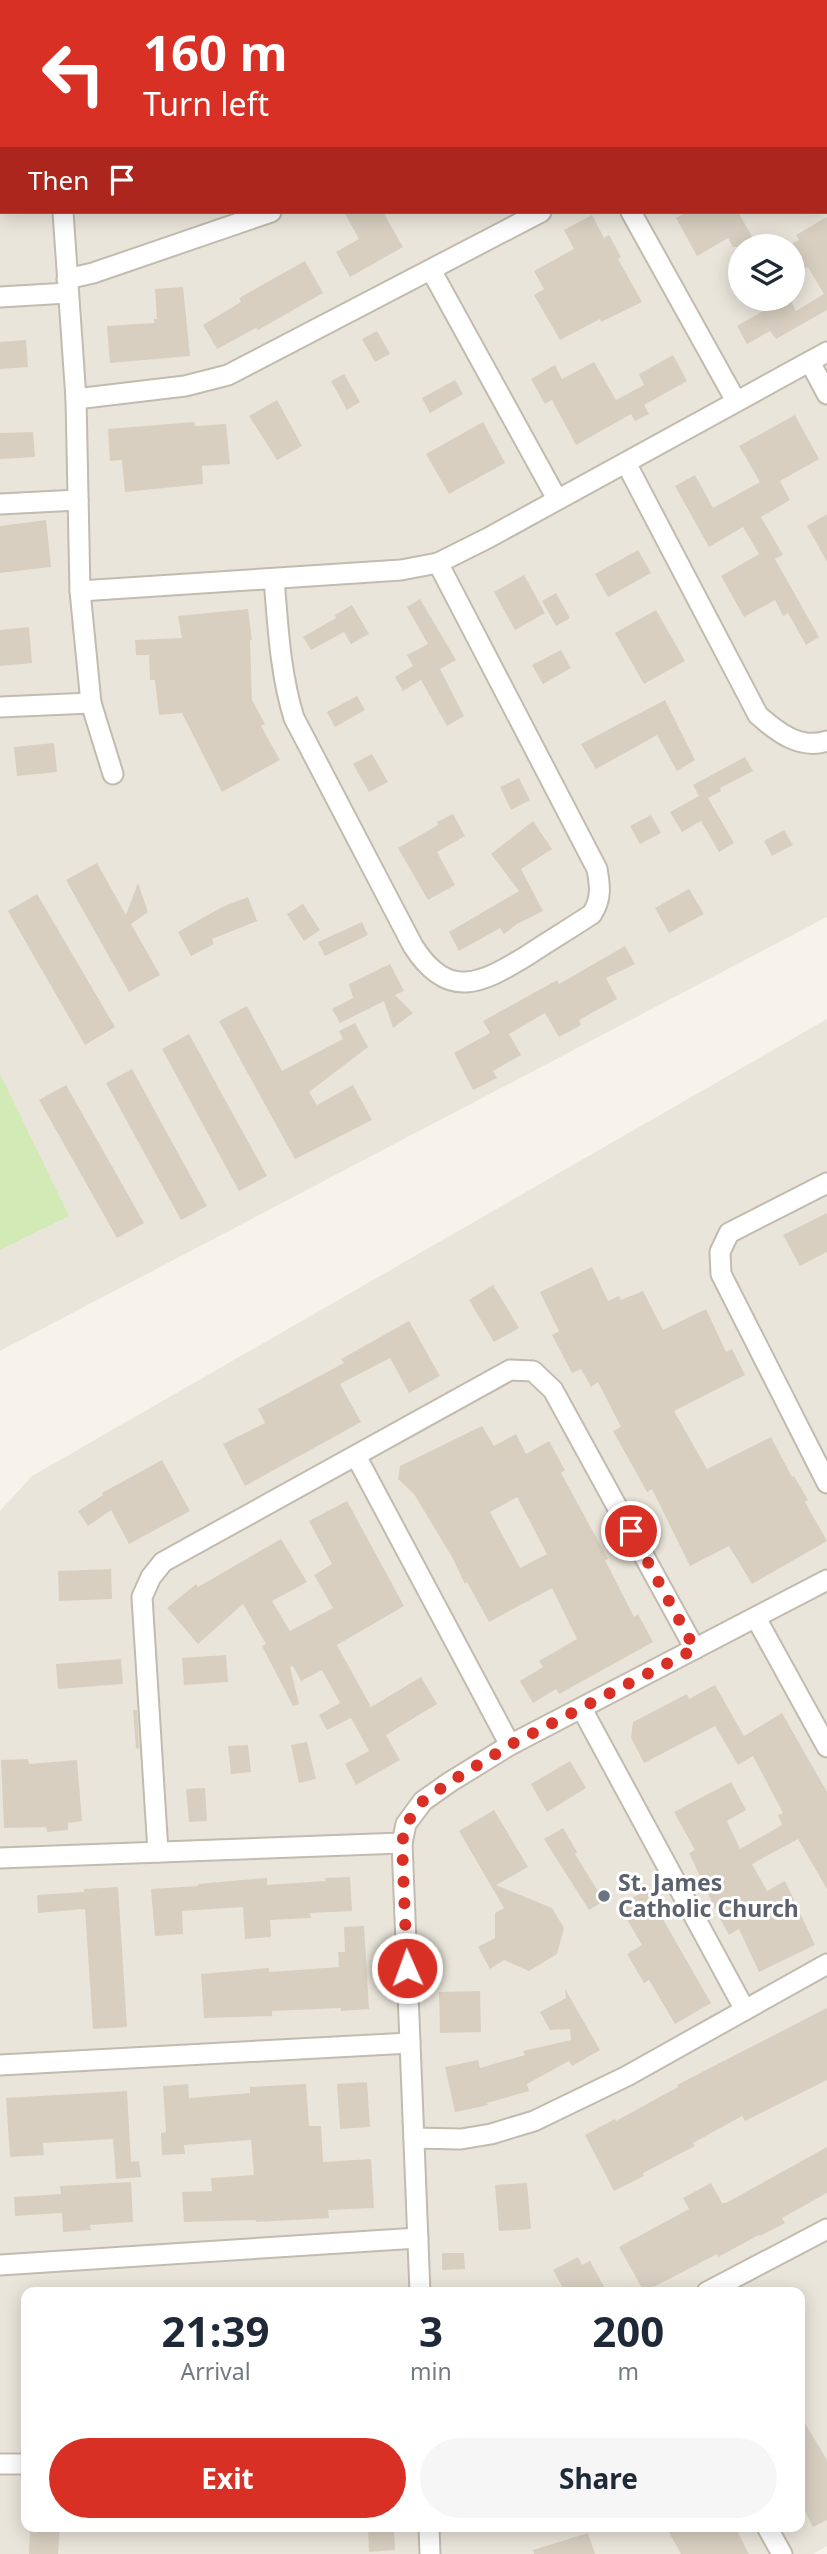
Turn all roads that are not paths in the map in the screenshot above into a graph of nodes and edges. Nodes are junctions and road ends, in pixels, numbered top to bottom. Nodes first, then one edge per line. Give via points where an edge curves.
1 (63, 214) edge
2 (265, 214) edge
3 (537, 214) edge
4 (632, 214) edge
5 (431, 270) junction
6 (68, 286) junction
7 (0, 297) edge
8 (818, 357) edge
9 (827, 394) edge
10 (76, 399) junction
11 (736, 401) junction
12 (626, 463) junction
13 (557, 499) junction
14 (78, 500) junction
15 (0, 504) edge
16 (438, 563) junction
17 (274, 579) junction
18 (80, 591) junction
19 (91, 703) junction
20 (0, 707) edge
21 (827, 741) edge
22 (113, 774) dead end
23 (827, 1182) edge
24 (356, 1456) junction
25 (827, 1483) edge
26 (827, 1580) edge
27 (756, 1618) junction
28 (695, 1649) junction
29 (582, 1709) junction
30 (510, 1745) junction
31 (827, 1747) edge
32 (402, 1843) junction
33 (158, 1852) junction
34 (0, 1858) edge
35 (827, 1964) edge
36 (745, 2010) junction
37 (410, 2043) junction
38 (0, 2064) edge
39 (414, 2138) junction
40 (827, 2229) edge
41 (418, 2238) junction
42 (0, 2265) edge
43 (420, 2287) edge
44 (717, 2287) edge
45 (21, 2463) edge
46 (0, 2465) edge
47 (429, 2532) edge
48 (770, 2532) edge
49 (430, 2554) edge
50 (782, 2554) edge

1 - 6 street
2 - 6 street
3 - 5 street
4 - 11 street
5 - 10 street via 228,375 185,386
5 - 13 street
6 - 7 street
6 - 10 street
8 - 9 street
8 - 11 street
10 - 14 street
11 - 12 street
12 - 13 street
12 - 21 street via 758,715 791,741
13 - 16 street
14 - 15 street
14 - 18 street
16 - 17 street
16 - 17 street via 597,869 601,888 592,914 494,976 467,983 444,978 426,966 294,718 285,689
17 - 18 street
18 - 19 street
19 - 20 street
19 - 22 street
23 - 25 street via 729,1233 720,1252 721,1274
24 - 28 street via 510,1370 533,1371 553,1390
24 - 30 street
24 - 33 street via 163,1562 151,1577 142,1597
26 - 27 street
27 - 28 street
27 - 31 street
28 - 29 street
29 - 30 street
29 - 36 street
30 - 32 street via 423,1801 406,1824
32 - 33 street
32 - 37 street
33 - 34 street
35 - 36 street
36 - 39 street via 534,2121 461,2139
37 - 38 street
37 - 39 street
39 - 41 street
40 - 44 street
41 - 42 street
41 - 43 street
45 - 46 street
47 - 49 street
48 - 50 street

